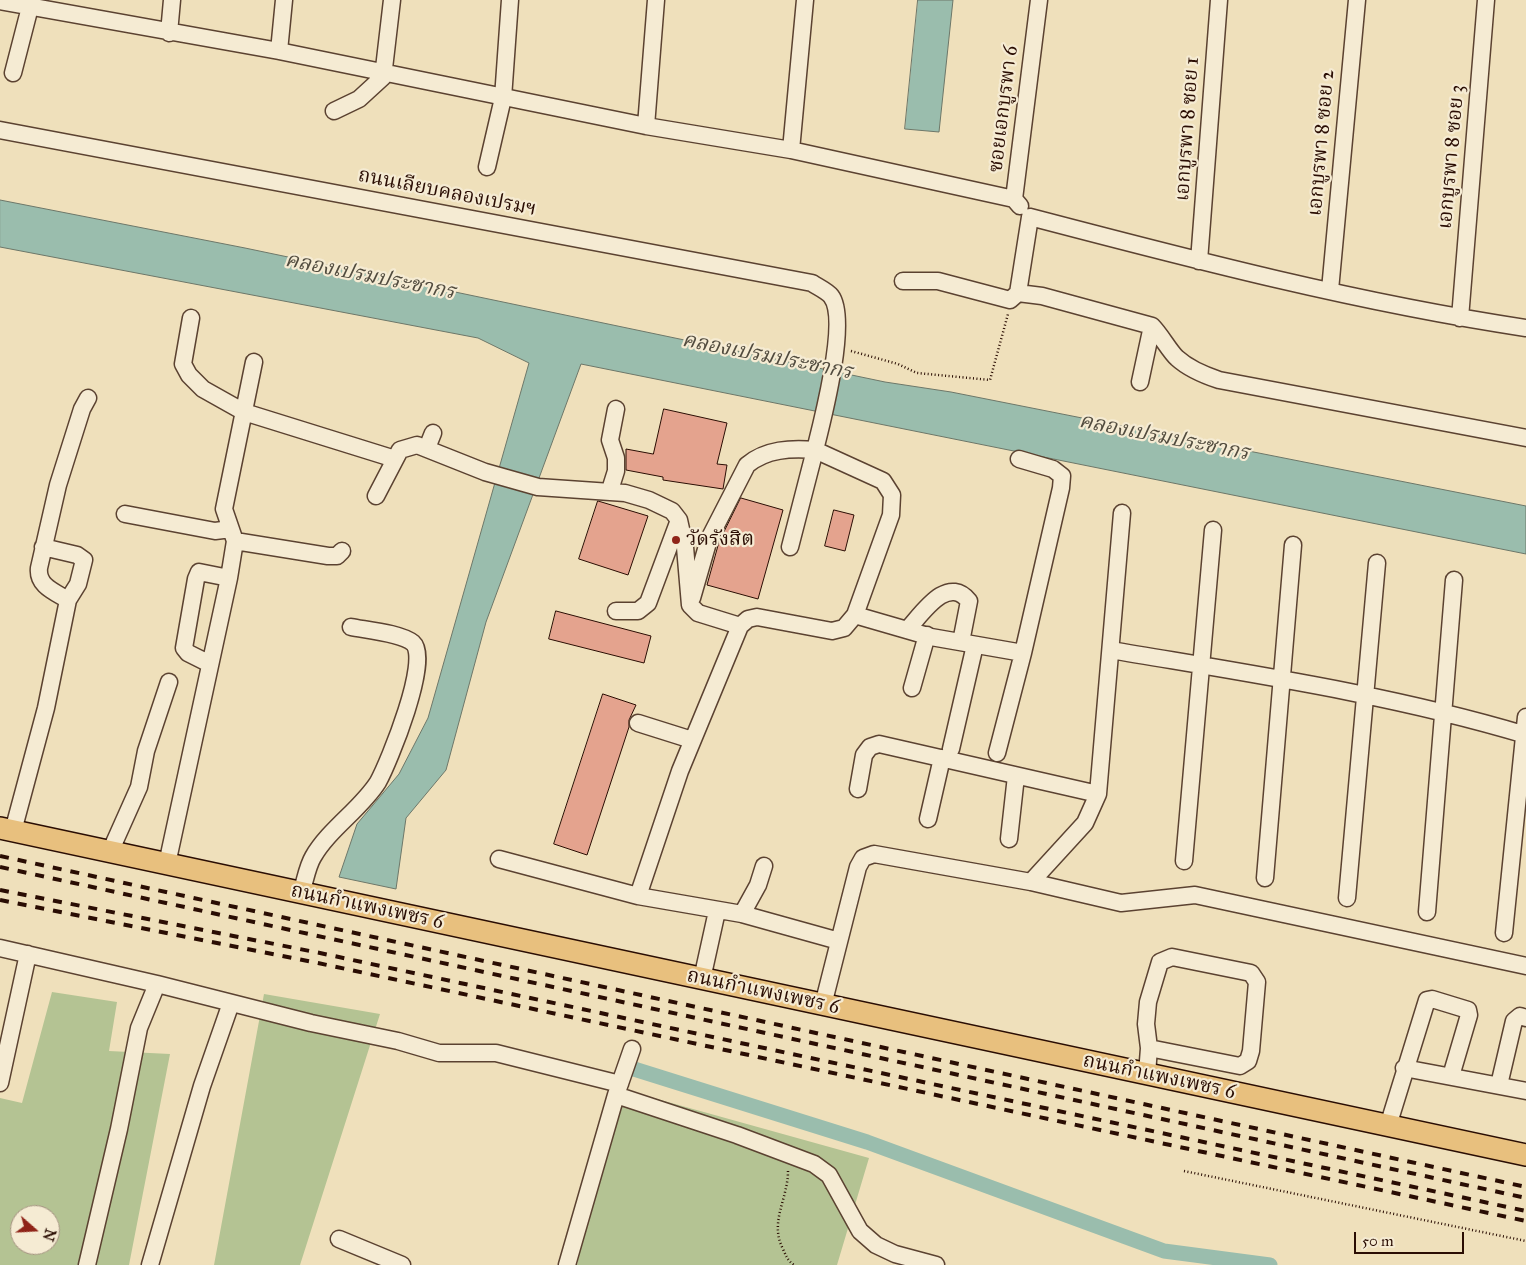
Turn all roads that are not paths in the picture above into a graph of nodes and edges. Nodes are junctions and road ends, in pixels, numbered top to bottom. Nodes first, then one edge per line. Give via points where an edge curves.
1 (172, 0) edge
2 (284, 0) edge
3 (392, 0) edge
4 (510, 0) edge
5 (656, 0) edge
6 (804, 0) edge
7 (1039, 0) edge
8 (1219, 0) edge
9 (1357, 0) edge
10 (1486, 0) edge
11 (0, 1) edge
12 (60, 6) edge
13 (30, 7) junction
14 (169, 33) junction
15 (279, 51) junction
16 (13, 74) dead end
17 (384, 74) junction
18 (503, 98) junction
19 (334, 111) dead end
20 (646, 126) junction
21 (0, 130) edge
22 (791, 150) junction
23 (487, 167) dead end
24 (1014, 200) junction
25 (1030, 217) junction
26 (1199, 262) junction
27 (903, 281) dead end
28 (1330, 290) junction
29 (1014, 297) junction
30 (191, 318) dead end
31 (1460, 318) junction
32 (1152, 326) junction
33 (1526, 328) edge
34 (254, 362) dead end
35 (1140, 382) dead end
36 (88, 398) dead end
37 (616, 409) dead end
38 (244, 412) junction
39 (433, 433) dead end
40 (1526, 438) edge
41 (427, 448) junction
42 (815, 450) junction
43 (395, 459) junction
44 (1019, 459) dead end
45 (610, 490) junction
46 (376, 496) dead end
47 (1122, 513) dead end
48 (125, 514) dead end
49 (679, 520) junction
50 (1212, 530) dead end
51 (233, 535) junction
52 (1294, 545) dead end
53 (43, 547) junction
54 (790, 547) dead end
55 (342, 551) dead end
56 (1377, 563) dead end
57 (229, 578) junction
58 (1454, 580) dead end
59 (68, 600) junction
60 (690, 605) junction
61 (616, 612) dead end
62 (856, 615) junction
63 (740, 626) junction
64 (351, 627) dead end
65 (907, 630) junction
66 (927, 635) junction
67 (968, 643) junction
68 (1111, 650) junction
69 (1023, 653) junction
70 (210, 664) junction
71 (1201, 666) junction
72 (1282, 679) junction
73 (169, 682) dead end
74 (912, 688) dead end
75 (1365, 693) junction
76 (1442, 712) junction
77 (1526, 716) edge
78 (638, 723) dead end
79 (1525, 734) edge
80 (692, 740) junction
81 (997, 753) dead end
82 (946, 754) junction
83 (1016, 776) junction
84 (858, 789) dead end
85 (1098, 794) junction
86 (928, 819) dead end
87 (7, 830) edge
88 (1009, 839) dead end
89 (110, 852) junction
90 (499, 859) dead end
91 (1184, 861) dead end
92 (167, 864) junction
93 (764, 866) dead end
94 (1265, 878) dead end
95 (1031, 882) junction
96 (301, 893) junction
97 (638, 896) junction
98 (1347, 898) dead end
99 (717, 911) junction
100 (1428, 912) dead end
101 (742, 914) junction
102 (1504, 933) dead end
103 (839, 940) junction
104 (0, 948) edge
105 (28, 954) junction
106 (1526, 966) edge
107 (702, 979) junction
108 (157, 984) junction
109 (231, 1003) junction
110 (823, 1005) junction
111 (1526, 1018) edge
112 (1149, 1048) junction
113 (632, 1049) dead end
114 (1404, 1068) junction
115 (1147, 1074) junction
116 (1451, 1076) junction
117 (0, 1083) edge
118 (1499, 1085) junction
119 (618, 1090) junction
120 (1526, 1091) edge
121 (1388, 1126) junction
122 (1526, 1156) edge
123 (340, 1239) dead end
124 (87, 1265) edge
125 (150, 1265) edge
126 (402, 1265) edge
127 (567, 1265) edge
128 (936, 1265) edge

1 - 14 street
2 - 15 street
3 - 17 street
4 - 18 street
5 - 20 street
6 - 22 street
7 - 24 street, ซอยเอกบูรพา 6
8 - 26 street, เอกบูรพา 8 ซอย 1
9 - 28 street, เอกบูรพา 8 ซอย 2
10 - 31 street, เอกบูรพา 8 ซอย 3
11 - 13 street
12 - 13 street
12 - 14 street
13 - 16 street
14 - 15 street
15 - 17 street
17 - 18 street
17 - 19 street via 359,99
18 - 20 street
18 - 23 street
20 - 22 street
21 - 42 street, ถนนเลียบคลองเปรมฯ via 812,283 832,296 836,310 836,354
22 - 24 street
24 - 25 street, ซอยเอกบูรพา 6
25 - 26 street
25 - 29 street
26 - 28 street
27 - 29 street via 938,281
28 - 31 street
29 - 32 street via 1042,296
30 - 38 street via 183,364 189,375 203,388
31 - 33 street
32 - 35 street
32 - 40 street via 1176,357 1200,374 1219,380
34 - 38 street
36 - 53 street via 69,446
37 - 45 street via 610,440 616,471
38 - 43 street
38 - 51 street via 224,509
39 - 41 street
41 - 43 street via 408,446 400,450
41 - 45 street via 485,472 538,487
42 - 54 street
42 - 60 street via 791,448 755,458 747,465 709,539
42 - 62 street via 883,481 892,495 891,516
43 - 46 street
44 - 69 street via 1053,469 1062,476 1062,488
45 - 49 street via 649,500 672,511
47 - 68 street
48 - 51 street
49 - 60 street
49 - 61 street via 648,603 638,611
50 - 71 street
51 - 55 street via 328,556 337,556
51 - 57 street
52 - 72 street
53 - 59 street via 38,575 41,582
53 - 59 street via 77,555 84,560 78,584
56 - 75 street
57 - 70 street
57 - 70 street via 199,572 196,579 184,648 188,654
58 - 76 street
59 - 87 street via 46,708
60 - 63 street via 698,613
62 - 63 street via 844,628 832,631 757,617
62 - 65 street
63 - 80 street
64 - 96 street via 397,636 413,643 418,651 418,670 394,747 377,783 312,858
65 - 66 street
65 - 67 street via 942,594 956,591 969,601
66 - 67 street
66 - 74 street
67 - 69 street
67 - 82 street
68 - 71 street
68 - 85 street
69 - 81 street
70 - 92 street
71 - 72 street
71 - 91 street
72 - 75 street
72 - 94 street
73 - 89 street via 146,751 139,787
75 - 76 street
75 - 98 street
76 - 79 street
76 - 100 street
77 - 79 street
78 - 80 street
79 - 102 street
80 - 97 street
82 - 83 street
82 - 84 street via 879,744 870,747 864,756
82 - 86 street
83 - 85 street
83 - 88 street
85 - 95 street via 1085,823
87 - 89 main road, ถนนกำแพงเพชร 6
89 - 92 main road, ถนนกำแพงเพชร 6
90 - 97 street
92 - 96 main road, ถนนกำแพงเพชร 6
93 - 101 street
95 - 103 street via 874,854 863,858 858,867
95 - 106 street via 1121,903 1195,895
96 - 107 main road, ถนนกำแพงเพชร 6
97 - 99 street
99 - 101 street
99 - 107 street
101 - 103 street
103 - 110 street
104 - 105 street
105 - 108 street
105 - 117 street
107 - 110 main road, ถนนกำแพงเพชร 6
108 - 109 street
108 - 124 street via 139,1028
109 - 119 street via 439,1052 496,1053
109 - 125 street via 202,1086
110 - 115 main road, ถนนกำแพงเพชร 6
111 - 118 street via 1520,1016 1514,1021
112 - 112 street via 1240,1066 1248,1061 1252,1051 1255,977 1251,973 1172,957 1160,962 1148,1002
112 - 115 street
113 - 119 street
114 - 116 street
114 - 116 street via 1424,1004 1432,999 1468,1010
114 - 121 street
115 - 121 main road, ถนนกำแพงเพชร 6
116 - 118 street
118 - 120 street
119 - 127 street
119 - 128 street via 814,1164 829,1176 860,1231 876,1245 895,1254
121 - 122 main road, ถนนกำแพงเพชร 6
123 - 126 street

